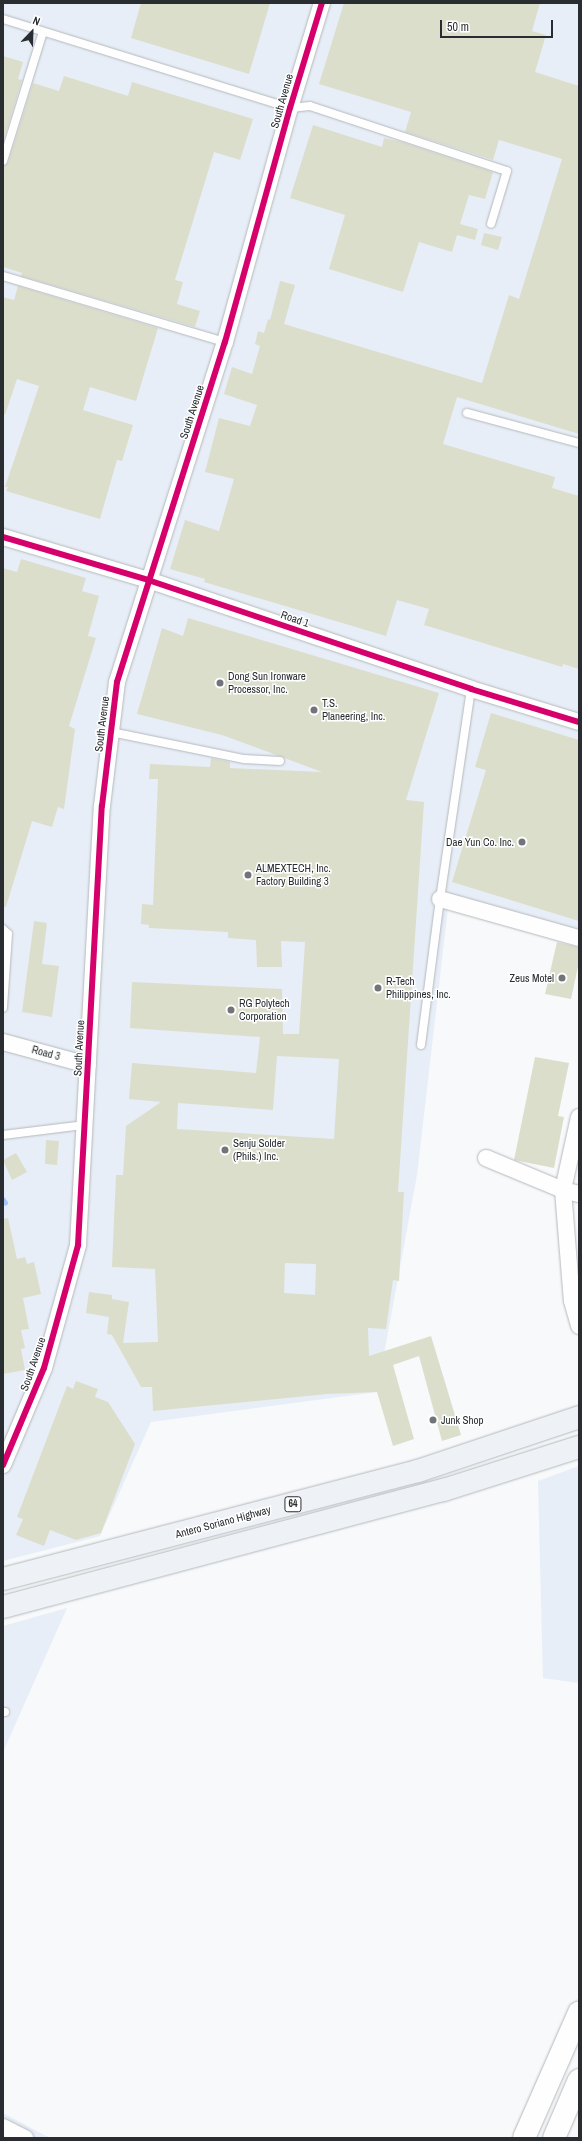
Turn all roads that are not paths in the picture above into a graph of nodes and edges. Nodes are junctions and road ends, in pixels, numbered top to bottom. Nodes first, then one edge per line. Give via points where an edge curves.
1 (322, 3) edge
2 (3, 19) edge
3 (43, 32) junction
4 (290, 108) junction
5 (3, 161) edge
6 (491, 224) dead end
7 (3, 276) edge
8 (225, 342) junction
9 (467, 413) dead end
10 (579, 443) edge
11 (3, 537) edge
12 (148, 580) junction
13 (471, 689) junction
14 (579, 722) edge
15 (111, 732) junction
16 (280, 761) dead end
17 (440, 899) junction
18 (3, 929) edge
19 (579, 938) edge
20 (3, 1008) edge
21 (3, 1042) edge
22 (421, 1045) dead end
23 (88, 1065) junction
24 (579, 1116) edge
25 (85, 1125) junction
26 (3, 1135) edge
27 (486, 1158) dead end
28 (563, 1190) junction
29 (579, 1194) edge
30 (579, 1326) edge
31 (579, 1417) edge
32 (579, 1447) edge
33 (3, 1465) edge
34 (3, 1579) edge
35 (3, 1607) edge
36 (579, 2013) edge
37 (579, 2080) edge
38 (3, 2126) edge
39 (25, 2138) edge
40 (524, 2138) edge
41 (554, 2138) edge

1 - 4 street, South Avenue
2 - 3 lane
3 - 4 lane
3 - 5 lane
4 - 6 lane via 310,106 507,171
4 - 8 street, South Avenue
7 - 8 lane
8 - 12 street, South Avenue
9 - 10 lane
11 - 12 street, Road 1
12 - 13 street, Road 1
12 - 15 street, South Avenue via 117,682
13 - 14 street, Road 1
13 - 17 lane
15 - 16 lane via 244,759
15 - 23 street, South Avenue via 102,806
17 - 19 street
17 - 22 lane
18 - 20 lane via 8,934
21 - 23 street, Road 3
23 - 25 street, South Avenue
24 - 28 street
25 - 26 lane
25 - 33 street, South Avenue via 78,1245 44,1368
27 - 28 street
28 - 29 street
28 - 30 street via 572,1302
31 - 34 main road, Antero Soriano Highway / 64 via 418,1471
32 - 35 main road, 64 via 444,1490
36 - 40 main road
37 - 41 main road
38 - 39 street

